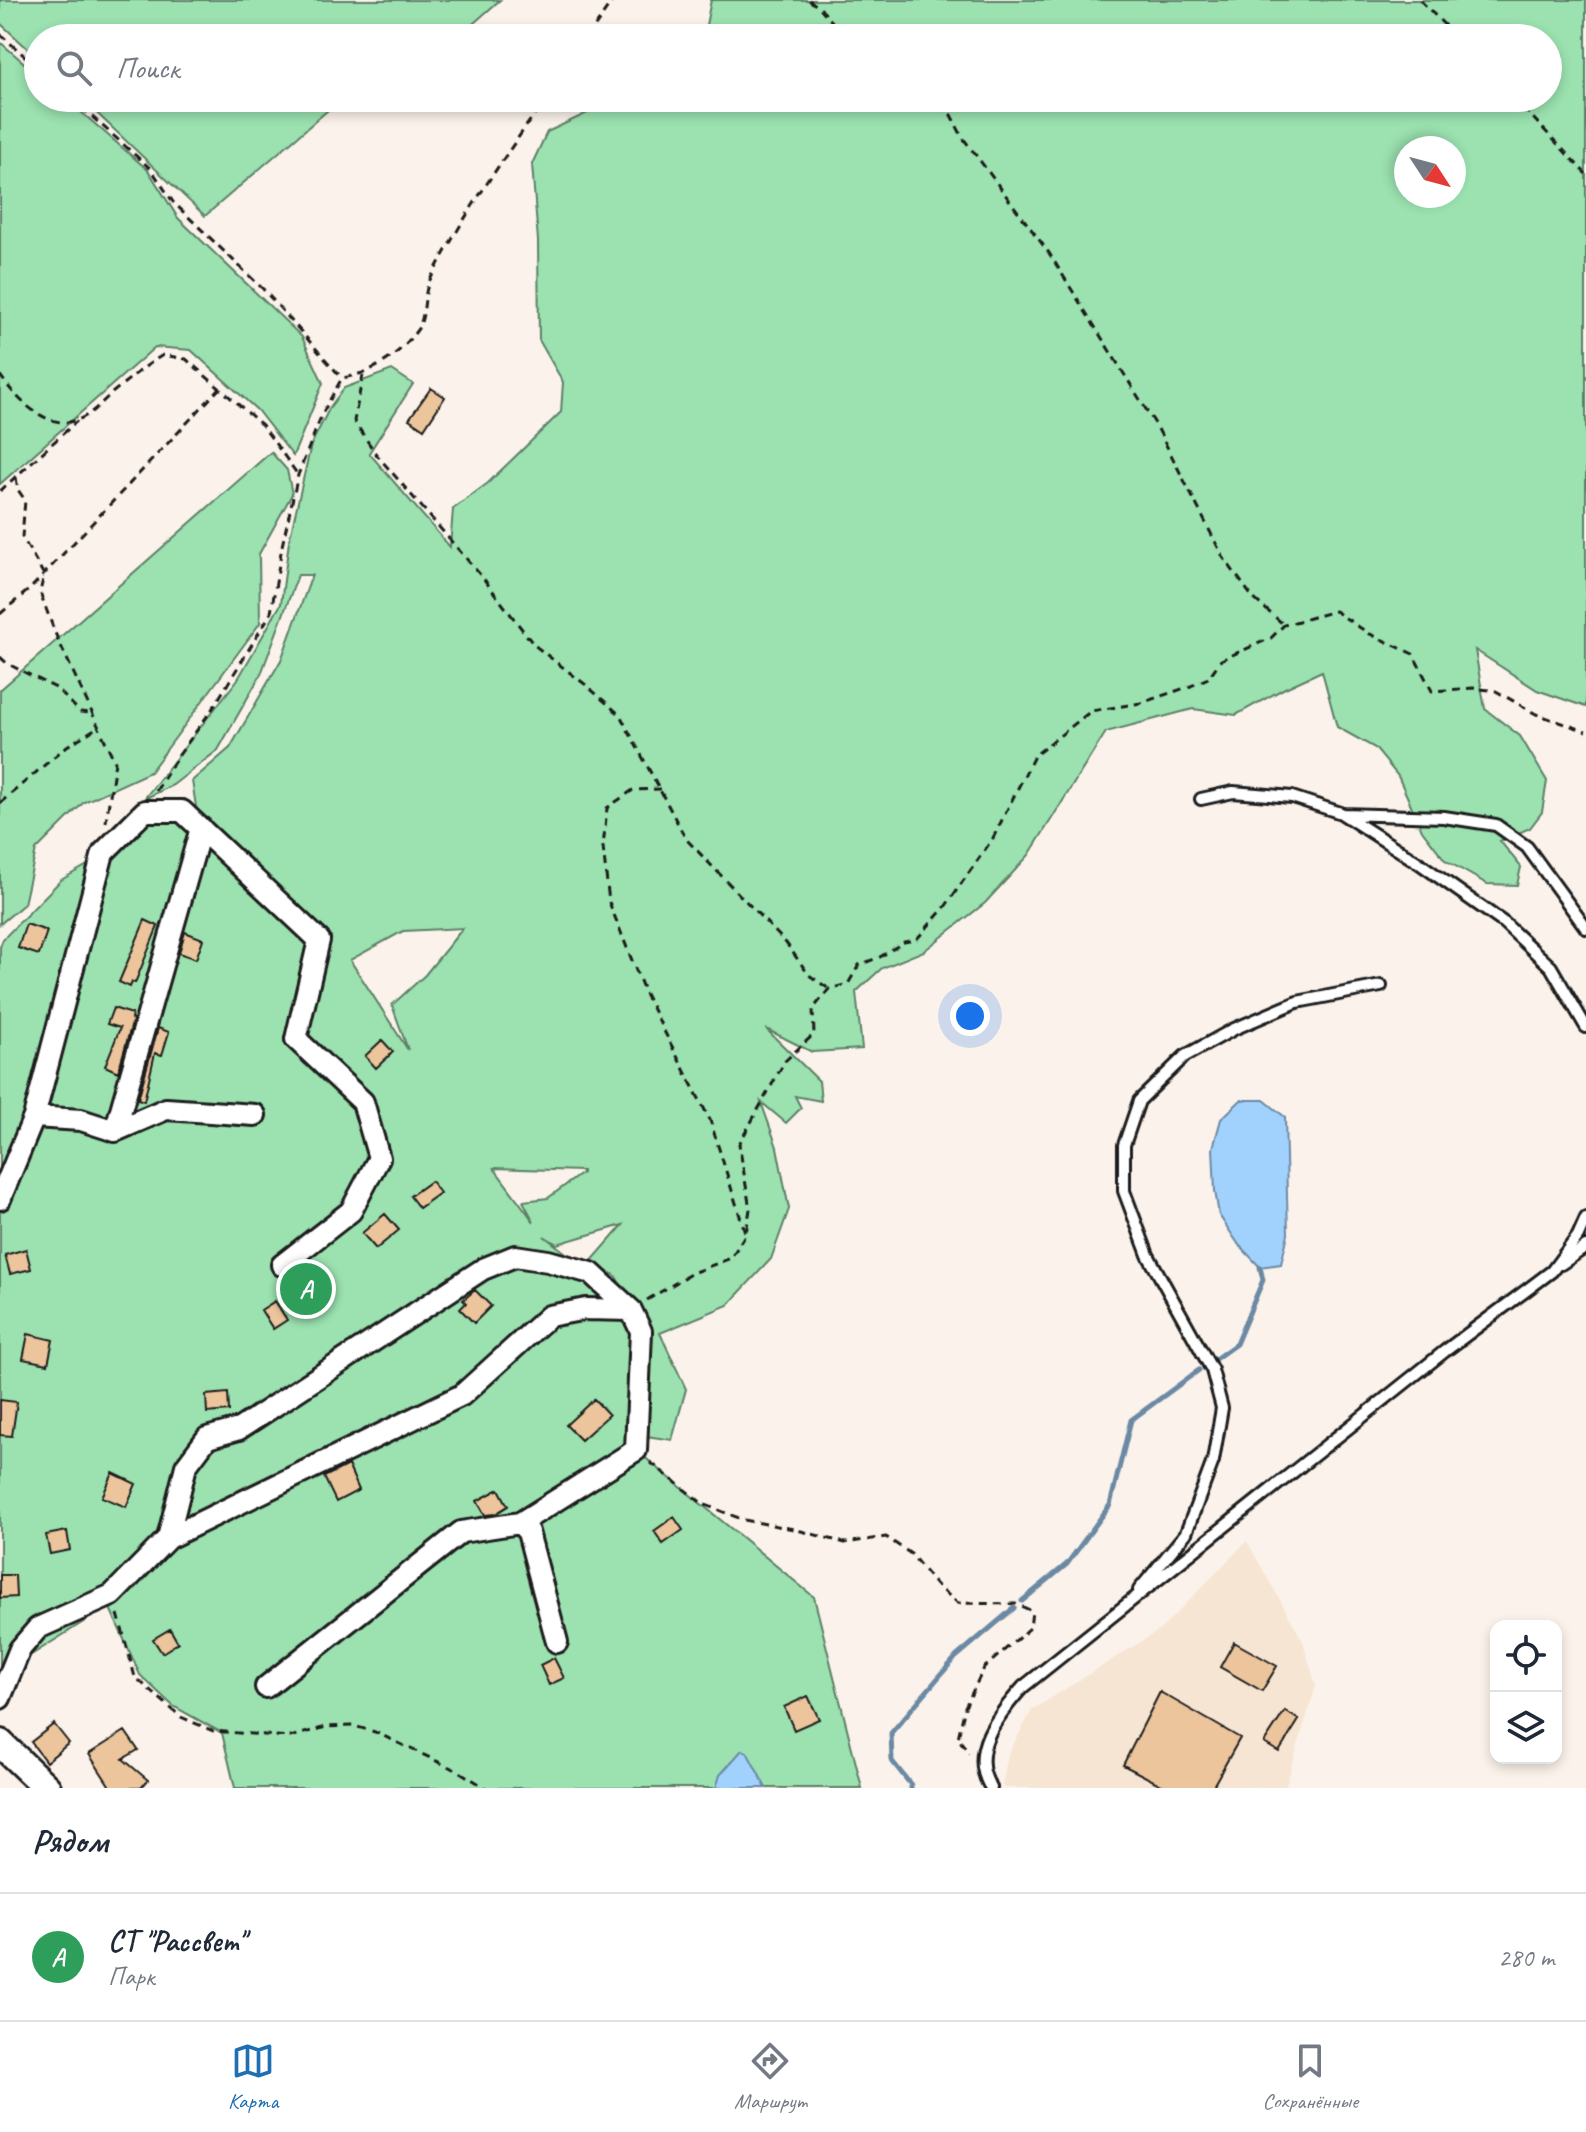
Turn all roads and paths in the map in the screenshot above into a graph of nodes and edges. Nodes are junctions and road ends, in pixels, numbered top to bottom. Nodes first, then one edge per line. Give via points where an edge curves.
1 (613, 0) edge
2 (809, 0) edge
3 (1420, 0) edge
4 (597, 24) edge
5 (834, 24) edge
6 (1443, 24) edge
7 (0, 34) edge
8 (24, 55) edge
9 (87, 112) edge
10 (536, 112) edge
11 (947, 112) edge
12 (1527, 112) edge
13 (1586, 174) edge
14 (0, 375) edge
15 (363, 375) junction
16 (342, 378) junction
17 (219, 389) junction
18 (77, 421) junction
19 (298, 475) junction
20 (16, 477) junction
21 (0, 491) edge
22 (44, 575) junction
23 (0, 614) edge
24 (1284, 625) junction
25 (0, 657) edge
26 (92, 713) junction
27 (98, 727) junction
28 (1586, 731) edge
29 (661, 789) junction
30 (1201, 799) dead end
31 (0, 803) edge
32 (145, 811) junction
33 (1341, 813) junction
34 (201, 828) junction
35 (103, 853) junction
36 (1586, 928) edge
37 (1381, 986) dead end
38 (829, 989) junction
39 (1586, 1027) edge
40 (255, 1115) dead end
41 (34, 1117) junction
42 (115, 1131) junction
43 (0, 1199) edge
44 (1586, 1218) edge
45 (746, 1233) junction
46 (1586, 1247) edge
47 (282, 1265) dead end
48 (1552, 1271) junction
49 (631, 1310) junction
50 (636, 1450) junction
51 (520, 1523) junction
52 (168, 1538) junction
53 (112, 1595) junction
54 (1126, 1607) junction
55 (557, 1642) dead end
56 (266, 1687) dead end
57 (0, 1698) edge
58 (0, 1743) edge
59 (981, 1755) junction
60 (47, 1788) edge
61 (486, 1788) edge
62 (991, 1788) edge

1 - 4 path
2 - 5 path
3 - 6 path
7 - 8 path
9 - 16 path via 151,169 173,202 263,289
10 - 15 path via 481,191 428,282 419,327 392,358
11 - 24 path via 1049,253 1157,427 1223,557 1253,598
12 - 13 path
14 - 18 path via 10,391 38,414 54,421
15 - 16 path
15 - 29 path via 354,421 376,454 534,645 620,715
16 - 19 path
17 - 18 path via 186,359 163,355
17 - 19 path via 262,425
17 - 22 path
18 - 20 path
19 - 32 path via 271,613
20 - 21 path
20 - 22 path via 25,500 22,537
22 - 23 path
22 - 26 path via 40,592
24 - 28 path via 1335,611 1413,654 1432,691 1496,691 1536,714
24 - 38 path via 1271,638 1221,660 1208,678 1141,703 1091,711 1045,747 1034,756 993,838 916,940 859,965 848,984
25 - 26 path via 56,688 80,712
26 - 27 path
27 - 31 path
27 - 35 path via 115,762
29 - 38 path via 686,839 786,943 809,975
29 - 45 path via 633,790 607,808 603,847 609,902 646,996 710,1120
30 - 33 lane via 1233,792 1292,797
32 - 34 street via 182,811
32 - 35 street
33 - 36 lane via 1496,825 1527,847
33 - 39 lane via 1504,923 1551,967
34 - 42 street
34 - 47 street via 319,940 296,1039 363,1102 379,1158 351,1211
35 - 41 street
37 - 54 lane via 1297,1002 1234,1029 1185,1056 1139,1101 1124,1145 1124,1191 1148,1255 1212,1370 1222,1408 1213,1461 1186,1533
38 - 45 path via 813,1009 814,1034 785,1061 739,1144 750,1209
40 - 42 street via 166,1109
41 - 42 street via 81,1120
41 - 43 street
44 - 48 lane
45 - 49 path via 731,1258 692,1273
46 - 48 lane
48 - 54 lane
49 - 50 street via 641,1331
49 - 52 street via 586,1309 549,1316 462,1395
49 - 52 street via 591,1273 548,1261 515,1256 483,1269 239,1429 207,1438 186,1466
50 - 51 street
50 - 59 path via 703,1504 744,1520 845,1543 886,1537 911,1554 958,1603 1016,1604 1032,1611 1030,1628 984,1668 965,1707 958,1738 967,1753
51 - 55 street via 528,1532
51 - 56 street via 461,1532
52 - 53 street
53 - 57 street via 38,1628 20,1649
53 - 61 path via 135,1677 181,1717 213,1731 290,1737 354,1726
54 - 59 lane via 1023,1687 998,1716
58 - 60 street
59 - 62 lane via 983,1777

